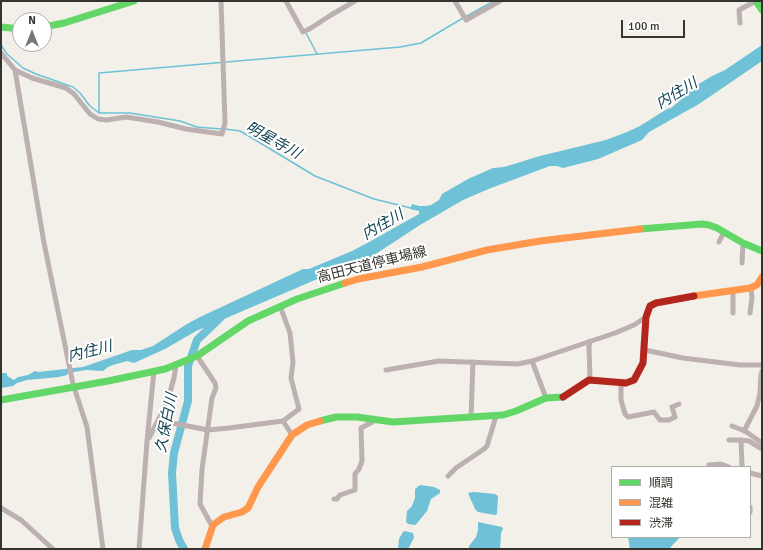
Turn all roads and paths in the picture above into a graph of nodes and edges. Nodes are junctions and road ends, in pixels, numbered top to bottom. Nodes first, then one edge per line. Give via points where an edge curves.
1 (134, 1) edge
2 (221, 1) edge
3 (286, 1) edge
4 (355, 1) edge
5 (455, 1) edge
6 (500, 1) edge
7 (756, 1) edge
8 (113, 4) edge
9 (762, 10) edge
10 (740, 23) dead end
11 (52, 25) edge
12 (1, 27) edge
13 (12, 28) edge
14 (1, 53) edge
15 (15, 70) junction
16 (724, 232) junction
17 (719, 242) dead end
18 (743, 243) junction
19 (762, 251) edge
20 (742, 263) dead end
21 (762, 277) edge
22 (751, 287) junction
23 (733, 290) junction
24 (280, 306) junction
25 (733, 313) dead end
26 (750, 313) dead end
27 (646, 317) junction
28 (590, 341) junction
29 (645, 350) junction
30 (197, 356) junction
31 (532, 361) junction
32 (472, 362) junction
33 (176, 365) junction
34 (762, 365) edge
35 (386, 370) dead end
36 (762, 371) edge
37 (154, 372) junction
38 (590, 380) junction
39 (621, 383) junction
40 (73, 386) junction
41 (546, 398) junction
42 (1, 400) edge
43 (679, 404) dead end
44 (496, 416) junction
45 (470, 418) junction
46 (376, 420) junction
47 (283, 421) junction
48 (157, 423) junction
49 (732, 426) dead end
50 (208, 430) junction
51 (744, 431) junction
52 (292, 435) junction
53 (729, 440) dead end
54 (741, 440) junction
55 (147, 441) junction
56 (762, 443) edge
57 (762, 449) edge
58 (709, 465) dead end
59 (727, 466) edge
60 (742, 466) edge
61 (751, 473) edge
62 (448, 476) dead end
63 (762, 476) edge
64 (334, 499) dead end
65 (1, 508) edge
66 (212, 526) junction
67 (53, 549) edge
68 (103, 549) edge
69 (139, 549) edge
70 (205, 549) edge

1 - 8 main road
2 - 15 street via 224,123 222,134 126,117 107,120 98,118 90,114 66,88
3 - 4 street via 303,32
5 - 6 street via 466,20
7 - 9 main road
7 - 10 street via 738,10
8 - 11 main road
12 - 13 main road
14 - 15 street
15 - 40 street via 44,243
16 - 17 street
16 - 18 main road, 高田天道停車場線
16 - 24 main road, 高田天道停車場線 via 709,225 682,225 504,247 358,279
18 - 19 main road, 高田天道停車場線
18 - 20 street
21 - 22 main road via 757,285
22 - 23 main road
22 - 26 street
23 - 25 street
23 - 27 main road via 656,303 650,306
24 - 30 main road, 高田天道停車場線 via 248,321
24 - 47 street via 290,333 294,362 292,378 299,409
27 - 28 street via 634,325
27 - 29 main road
28 - 31 street
28 - 38 street
29 - 34 street via 683,358
29 - 39 main road via 642,367 634,380
30 - 33 main road, 高田天道停車場線
30 - 50 street via 216,383
31 - 32 street via 513,364
31 - 41 street
32 - 35 street via 439,361
32 - 45 street
33 - 37 main road, 高田天道停車場線
33 - 48 street via 167,403
36 - 51 street via 757,406
37 - 40 main road, 高田天道停車場線
37 - 55 street
38 - 39 main road
38 - 41 main road via 563,397
39 - 43 street via 621,400 628,417 654,412 660,420 669,420 675,417 672,406
40 - 42 main road, 高田天道停車場線
40 - 68 street via 87,427
41 - 44 main road via 516,411
44 - 45 main road
44 - 62 street via 487,446
45 - 46 main road via 393,422
46 - 52 main road via 336,417 307,425
46 - 64 street via 361,428 361,465 355,474 355,490
47 - 50 street
47 - 52 street
48 - 50 street via 172,423
48 - 55 street
49 - 51 street
50 - 66 street via 200,504
51 - 56 street
52 - 66 main road via 258,487 248,508 224,517
53 - 54 street
54 - 57 street via 749,441
54 - 60 street
55 - 69 street
58 - 59 street
61 - 63 street
65 - 67 street via 21,520
66 - 70 main road

